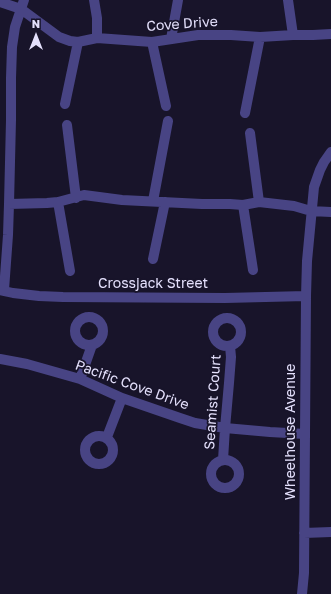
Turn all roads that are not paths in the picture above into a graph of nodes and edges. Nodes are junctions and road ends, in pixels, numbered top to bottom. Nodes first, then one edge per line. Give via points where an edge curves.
1 (94, 0) edge
2 (178, 0) edge
3 (288, 0) edge
4 (0, 2) edge
5 (21, 3) edge
6 (331, 34) edge
7 (293, 35) junction
8 (260, 37) junction
9 (97, 38) junction
10 (171, 39) junction
11 (78, 42) junction
12 (152, 42) junction
13 (65, 104) dead end
14 (166, 106) dead end
15 (246, 112) dead end
16 (168, 122) dead end
17 (67, 125) dead end
18 (250, 132) dead end
19 (331, 152) edge
20 (76, 198) junction
21 (153, 200) junction
22 (58, 202) junction
23 (165, 202) junction
24 (259, 202) junction
25 (9, 204) junction
26 (243, 205) junction
27 (311, 211) junction
28 (331, 212) edge
29 (153, 259) dead end
30 (253, 270) dead end
31 (70, 271) dead end
32 (2, 290) edge
33 (306, 296) junction
34 (92, 345) dead end
35 (230, 346) dead end
36 (0, 358) edge
37 (80, 380) junction
38 (122, 398) junction
39 (225, 428) junction
40 (304, 434) junction
41 (107, 437) dead end
42 (223, 460) dead end
43 (331, 532) edge
44 (304, 533) junction
45 (302, 594) edge

1 - 9 street
2 - 10 street
3 - 7 street
4 - 5 street, Cove Drive
5 - 11 street, Cove Drive via 59,37
5 - 25 street via 12,47 10,78
6 - 7 street, Cove Drive
7 - 8 street, Cove Drive
8 - 10 street, Cove Drive via 198,35
8 - 15 street
9 - 11 street, Cove Drive
9 - 12 street, Cove Drive
10 - 12 street, Cove Drive
11 - 13 street
12 - 14 street
16 - 21 street
17 - 20 street
18 - 24 street
19 - 27 street via 316,178
20 - 21 street via 84,195 122,200
20 - 22 street
21 - 23 street
22 - 25 street
22 - 31 street
23 - 26 street
23 - 29 street
24 - 26 street
24 - 27 street via 294,206
25 - 32 street
26 - 30 street
27 - 28 street
27 - 33 street, Wheelhouse Avenue
32 - 33 street, Crossjack Street via 63,297
33 - 40 street, Wheelhouse Avenue
34 - 37 street
35 - 39 street, Seamist Court
36 - 37 street, Pacific Cove Drive
37 - 38 street, Pacific Cove Drive
38 - 39 street, Pacific Cove Drive via 195,423
38 - 41 street
39 - 40 street, Pacific Cove Drive
39 - 42 street, Seamist Court
40 - 44 street, Wheelhouse Avenue
43 - 44 street
44 - 45 street, Wheelhouse Avenue

